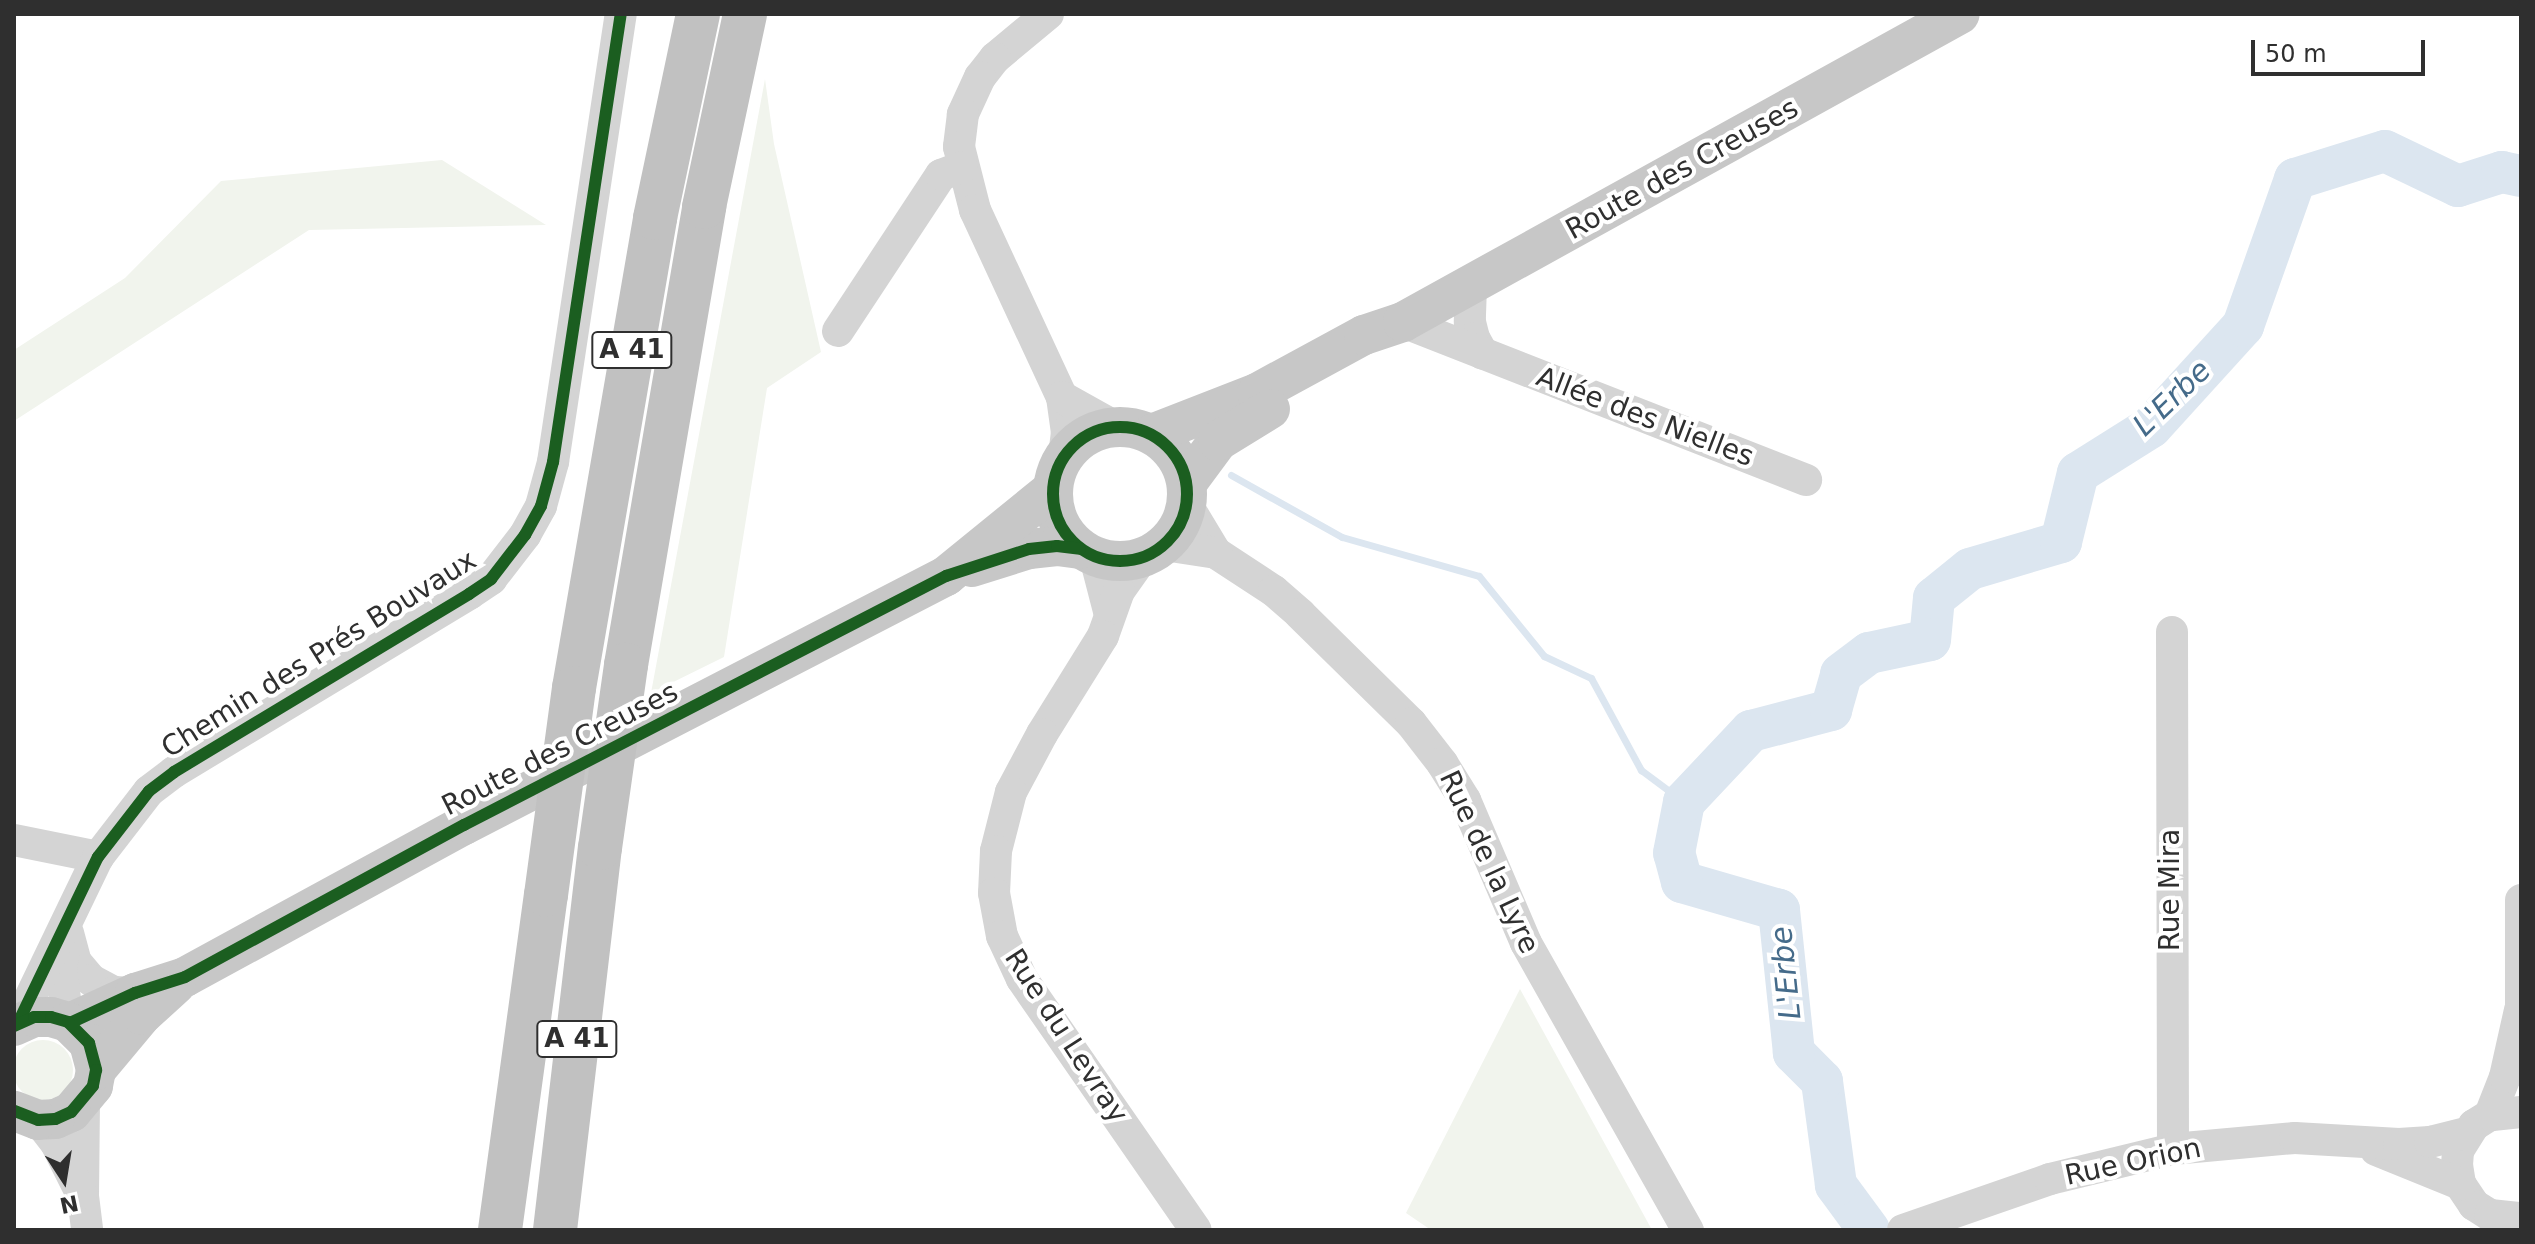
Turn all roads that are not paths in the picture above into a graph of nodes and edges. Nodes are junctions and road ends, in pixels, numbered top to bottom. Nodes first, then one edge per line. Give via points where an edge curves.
1 (621, 14) edge
2 (698, 14) edge
3 (745, 14) edge
4 (1048, 14) edge
5 (1960, 14) edge
6 (1014, 25) edge
7 (962, 167) junction
8 (1471, 286) junction
9 (1403, 322) junction
10 (838, 331) dead end
11 (1483, 354) junction
12 (1062, 397) junction
13 (1133, 430) junction
14 (1058, 473) junction
15 (1806, 480) dead end
16 (1187, 494) junction
17 (1154, 551) junction
18 (1088, 553) junction
19 (1216, 553) junction
20 (946, 576) junction
21 (1109, 611) junction
22 (2172, 632) dead end
23 (14, 840) edge
24 (98, 857) junction
25 (80, 893) junction
26 (2521, 900) edge
27 (68, 933) junction
28 (185, 977) junction
29 (135, 993) junction
30 (2520, 1014) edge
31 (69, 1023) junction
32 (16, 1025) edge
33 (90, 1085) junction
34 (26, 1115) edge
35 (2493, 1120) edge
36 (2354, 1142) junction
37 (2173, 1149) junction
38 (79, 1175) junction
39 (2460, 1184) junction
40 (2500, 1221) edge
41 (1911, 1227) edge
42 (87, 1230) edge
43 (500, 1230) edge
44 (555, 1230) edge
45 (1196, 1230) edge
46 (1688, 1230) edge

1 - 24 street, Chemin des Prés Bouvaux via 553,462 541,506 525,535 491,579 469,594 174,772 149,791
2 - 43 highway, A 41, bridge via 655,218 574,688
3 - 44 highway, A 41, bridge via 674,370 626,665
4 - 6 street
5 - 8 main road, Route des Creuses
6 - 7 street via 971,94 959,128
7 - 10 street via 941,175
7 - 12 street via 985,235
8 - 9 main road, Route des Creuses
8 - 11 street via 1470,322
9 - 11 street, Allée des Nielles
9 - 13 main road, Route des Creuses via 1364,335 1257,393
9 - 16 main road, Route des Creuses via 1373,350 1218,441
11 - 15 street, Allée des Nielles
12 - 13 street
12 - 14 street via 1067,432
13 - 14 main road via 1077,440
13 - 16 main road via 1168,446 1180,463
14 - 18 main road via 1054,513 1064,533
14 - 20 main road, Route des Creuses
16 - 17 main road via 1179,527
16 - 19 street, Rue de la Lyre
17 - 18 main road via 1119,561
17 - 19 street, Rue de la Lyre
17 - 21 street, Rue du Levray via 1128,576
18 - 20 main road, Route des Creuses via 1057,546 1029,549
18 - 21 street
19 - 46 street, Rue de la Lyre via 1300,614 1411,723 1442,763 1465,800 1526,943
20 - 28 main road, Route des Creuses via 450,832
21 - 45 street, Rue du Levray via 1103,636 1011,792 996,851 995,908 1022,979
22 - 37 street, Rue Mira
23 - 24 street
24 - 25 street, Chemin des Prés Bouvaux
25 - 27 street
25 - 32 street
26 - 30 street
27 - 29 street via 76,962 91,980 114,992
27 - 31 street via 61,968
28 - 29 main road, Route des Creuses
28 - 33 main road, Route des Creuses via 142,1015
29 - 31 main road, Route des Creuses
30 - 35 street
31 - 32 main road via 34,1017
31 - 33 main road via 89,1043
33 - 34 main road via 71,1112
33 - 38 street
34 - 38 street
35 - 36 street, Rue Orion via 2430,1142
35 - 39 street via 2458,1151
36 - 37 street, Rue Orion via 2295,1138
36 - 39 street, Rue Orion
37 - 41 street, Rue Orion via 2050,1179
38 - 42 street
39 - 40 street via 2474,1205

